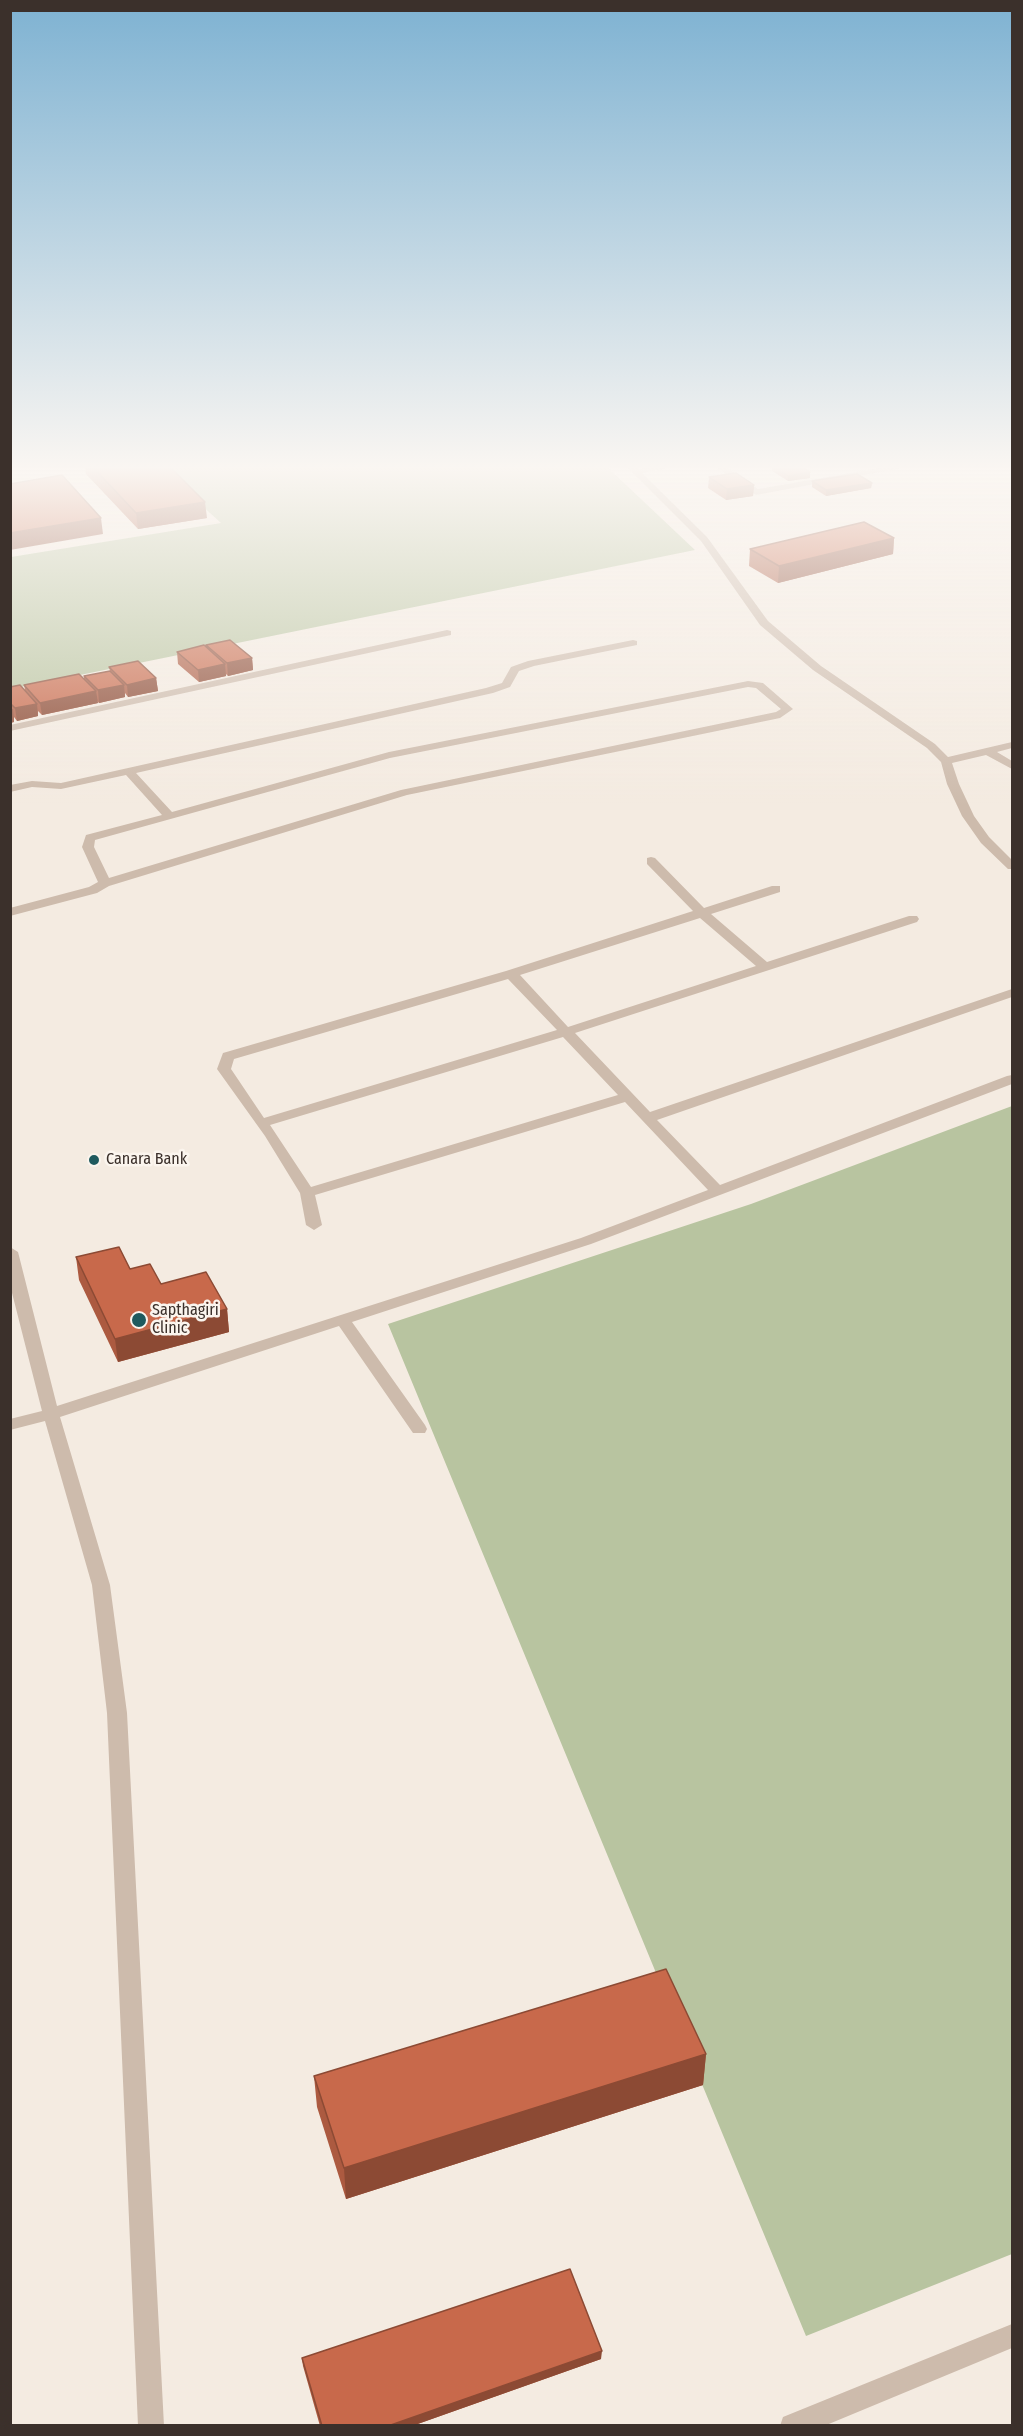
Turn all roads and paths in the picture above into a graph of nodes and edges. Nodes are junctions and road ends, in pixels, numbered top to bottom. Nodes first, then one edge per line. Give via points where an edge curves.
1 (732, 579) edge
2 (447, 633) dead end
3 (633, 643) dead end
4 (10, 728) edge
5 (1012, 745) edge
6 (987, 751) junction
7 (946, 761) junction
8 (1012, 766) edge
9 (128, 770) junction
10 (10, 789) edge
11 (170, 817) junction
12 (651, 861) dead end
13 (1012, 866) edge
14 (105, 883) junction
15 (776, 890) dead end
16 (10, 912) edge
17 (702, 913) junction
18 (913, 919) dead end
19 (765, 967) junction
20 (511, 974) junction
21 (1012, 993) edge
22 (565, 1032) junction
23 (1012, 1079) edge
24 (627, 1097) junction
25 (648, 1118) junction
26 (261, 1123) junction
27 (718, 1192) junction
28 (307, 1193) junction
29 (314, 1225) dead end
30 (10, 1252) edge
31 (343, 1321) junction
32 (51, 1414) junction
33 (10, 1425) edge
34 (419, 1428) dead end
35 (1012, 2336) edge
36 (151, 2426) edge
37 (792, 2426) edge

1 - 7 street via 764,623 817,668 931,746
2 - 4 street
3 - 9 street via 532,663 515,669 506,685 489,691
5 - 6 street
6 - 7 street
6 - 8 street
7 - 13 street via 968,816 985,840
9 - 10 street via 61,786 39,783
9 - 11 street
11 - 14 street via 90,838 88,847
11 - 14 street via 389,754 747,684 759,685 788,709 780,715 405,792
12 - 17 street
14 - 16 street via 93,890
15 - 17 street
17 - 19 street
17 - 20 street
18 - 19 street
19 - 22 street
20 - 22 street
20 - 26 street via 228,1056 224,1068
21 - 25 street
22 - 24 street
22 - 26 street
23 - 27 street
24 - 25 street
24 - 28 street
25 - 27 street
26 - 28 street
27 - 31 street via 586,1241
28 - 29 street
30 - 32 street
31 - 32 street
31 - 34 street
32 - 33 street
32 - 36 street via 101,1585 117,1713
35 - 37 street

